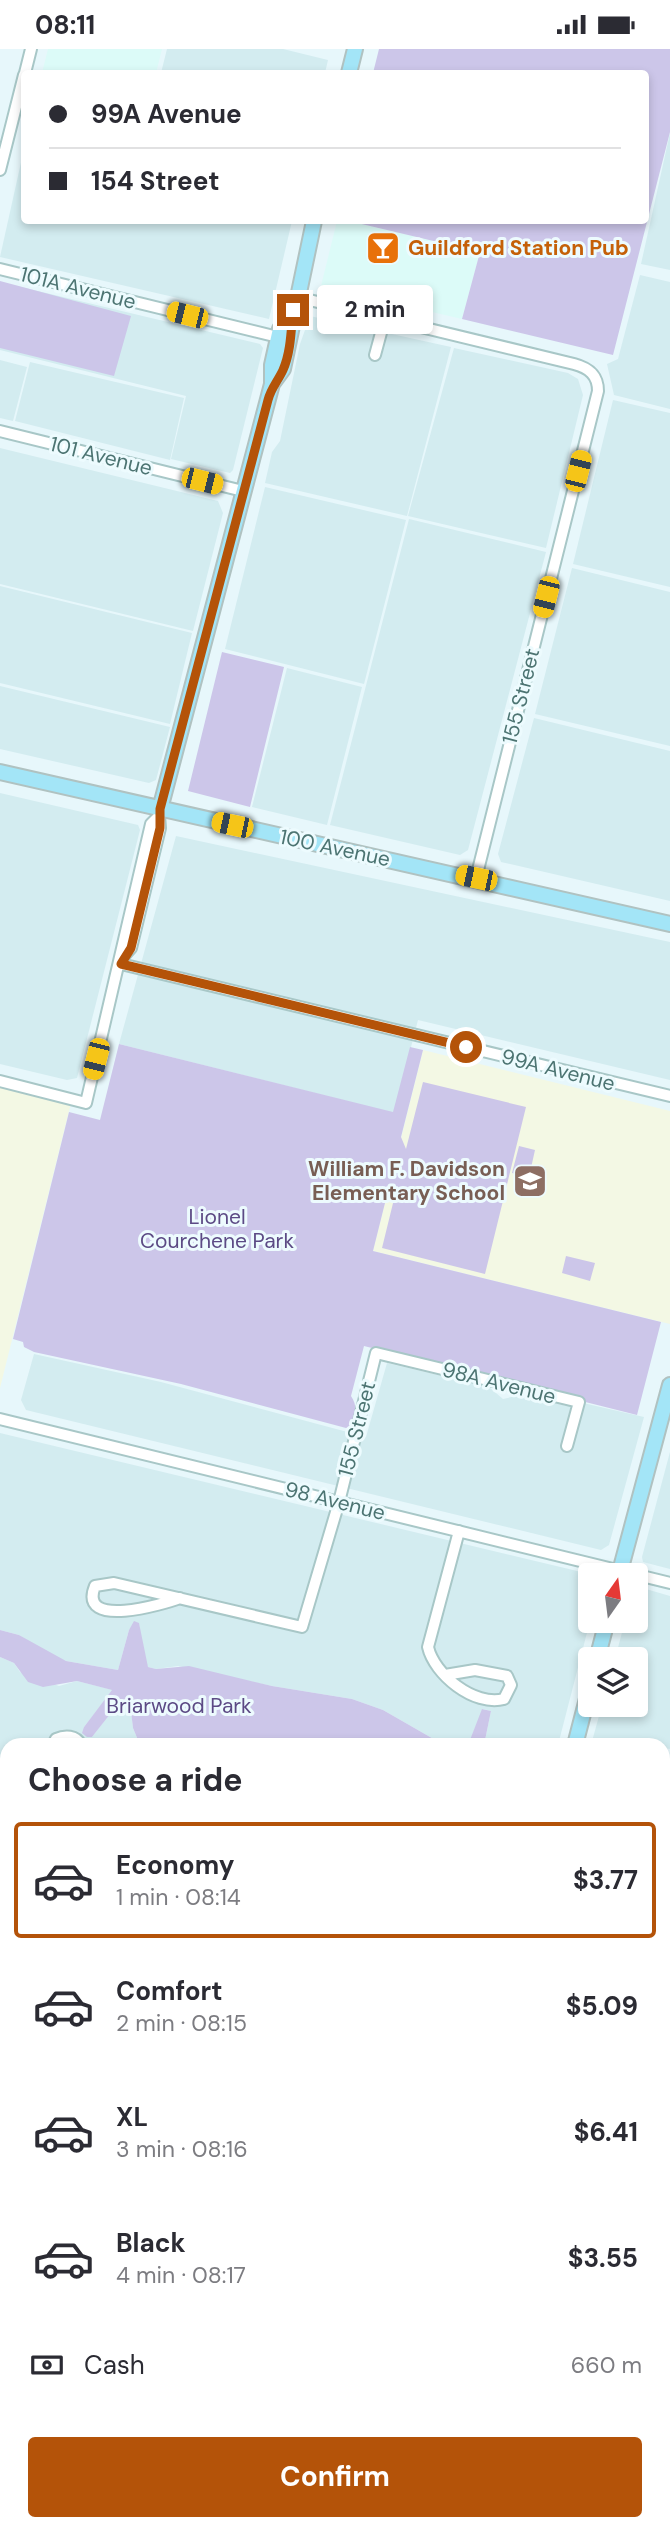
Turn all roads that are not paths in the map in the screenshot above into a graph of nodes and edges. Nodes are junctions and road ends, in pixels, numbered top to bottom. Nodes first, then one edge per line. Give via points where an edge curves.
1 (31, 49) edge
2 (355, 49) edge
3 (26, 70) edge
4 (350, 70) edge
5 (21, 89) edge
6 (0, 170) edge
7 (313, 224) edge
8 (0, 269) edge
9 (295, 303) junction
10 (385, 318) junction
11 (278, 337) junction
12 (375, 355) dead end
13 (272, 384) junction
14 (0, 431) edge
15 (243, 491) junction
16 (0, 772) edge
17 (159, 813) junction
18 (476, 878) junction
19 (670, 924) edge
20 (121, 961) junction
21 (0, 1081) edge
22 (670, 1096) edge
23 (376, 1353) joint
24 (670, 1385) edge
25 (2, 1419) edge
26 (0, 1433) edge
27 (567, 1446) dead end
28 (339, 1502) junction
29 (459, 1531) junction
30 (585, 1563) edge
31 (622, 1563) edge
32 (648, 1578) edge
33 (670, 1583) edge
34 (180, 1598) junction
35 (445, 1675) junction
36 (582, 1717) edge
37 (577, 1738) edge

1 - 3 street
2 - 4 main road
5 - 6 street
7 - 9 main road
8 - 11 street, 101A Avenue
9 - 10 street
9 - 11 main road
9 - 13 main road via 283,369
10 - 12 street
10 - 18 street, 155 Street via 574,363 592,372 598,391
11 - 13 main road
13 - 15 main road
14 - 15 street, 101 Avenue
15 - 17 main road
16 - 17 main road, 100 Avenue
17 - 18 main road, 100 Avenue
17 - 20 street via 151,824 120,947
18 - 19 main road, 100 Avenue
20 - 21 street via 86,1103
20 - 22 street, 99A Avenue
23 - 27 street, 98A Avenue via 579,1402
23 - 28 street, 155 Street
24 - 31 main road
25 - 26 street
25 - 28 street, 98 Avenue
28 - 29 street, 98 Avenue
28 - 34 street, 155 Street via 302,1627
29 - 30 street, 98 Avenue
29 - 35 street via 428,1647 431,1661
32 - 33 street, 98 Avenue
34 - 34 street, 155 Street via 125,1611 103,1609 95,1604 92,1593 95,1586 114,1583
35 - 35 street via 491,1671 507,1676 511,1685 504,1699 489,1700
36 - 37 main road

